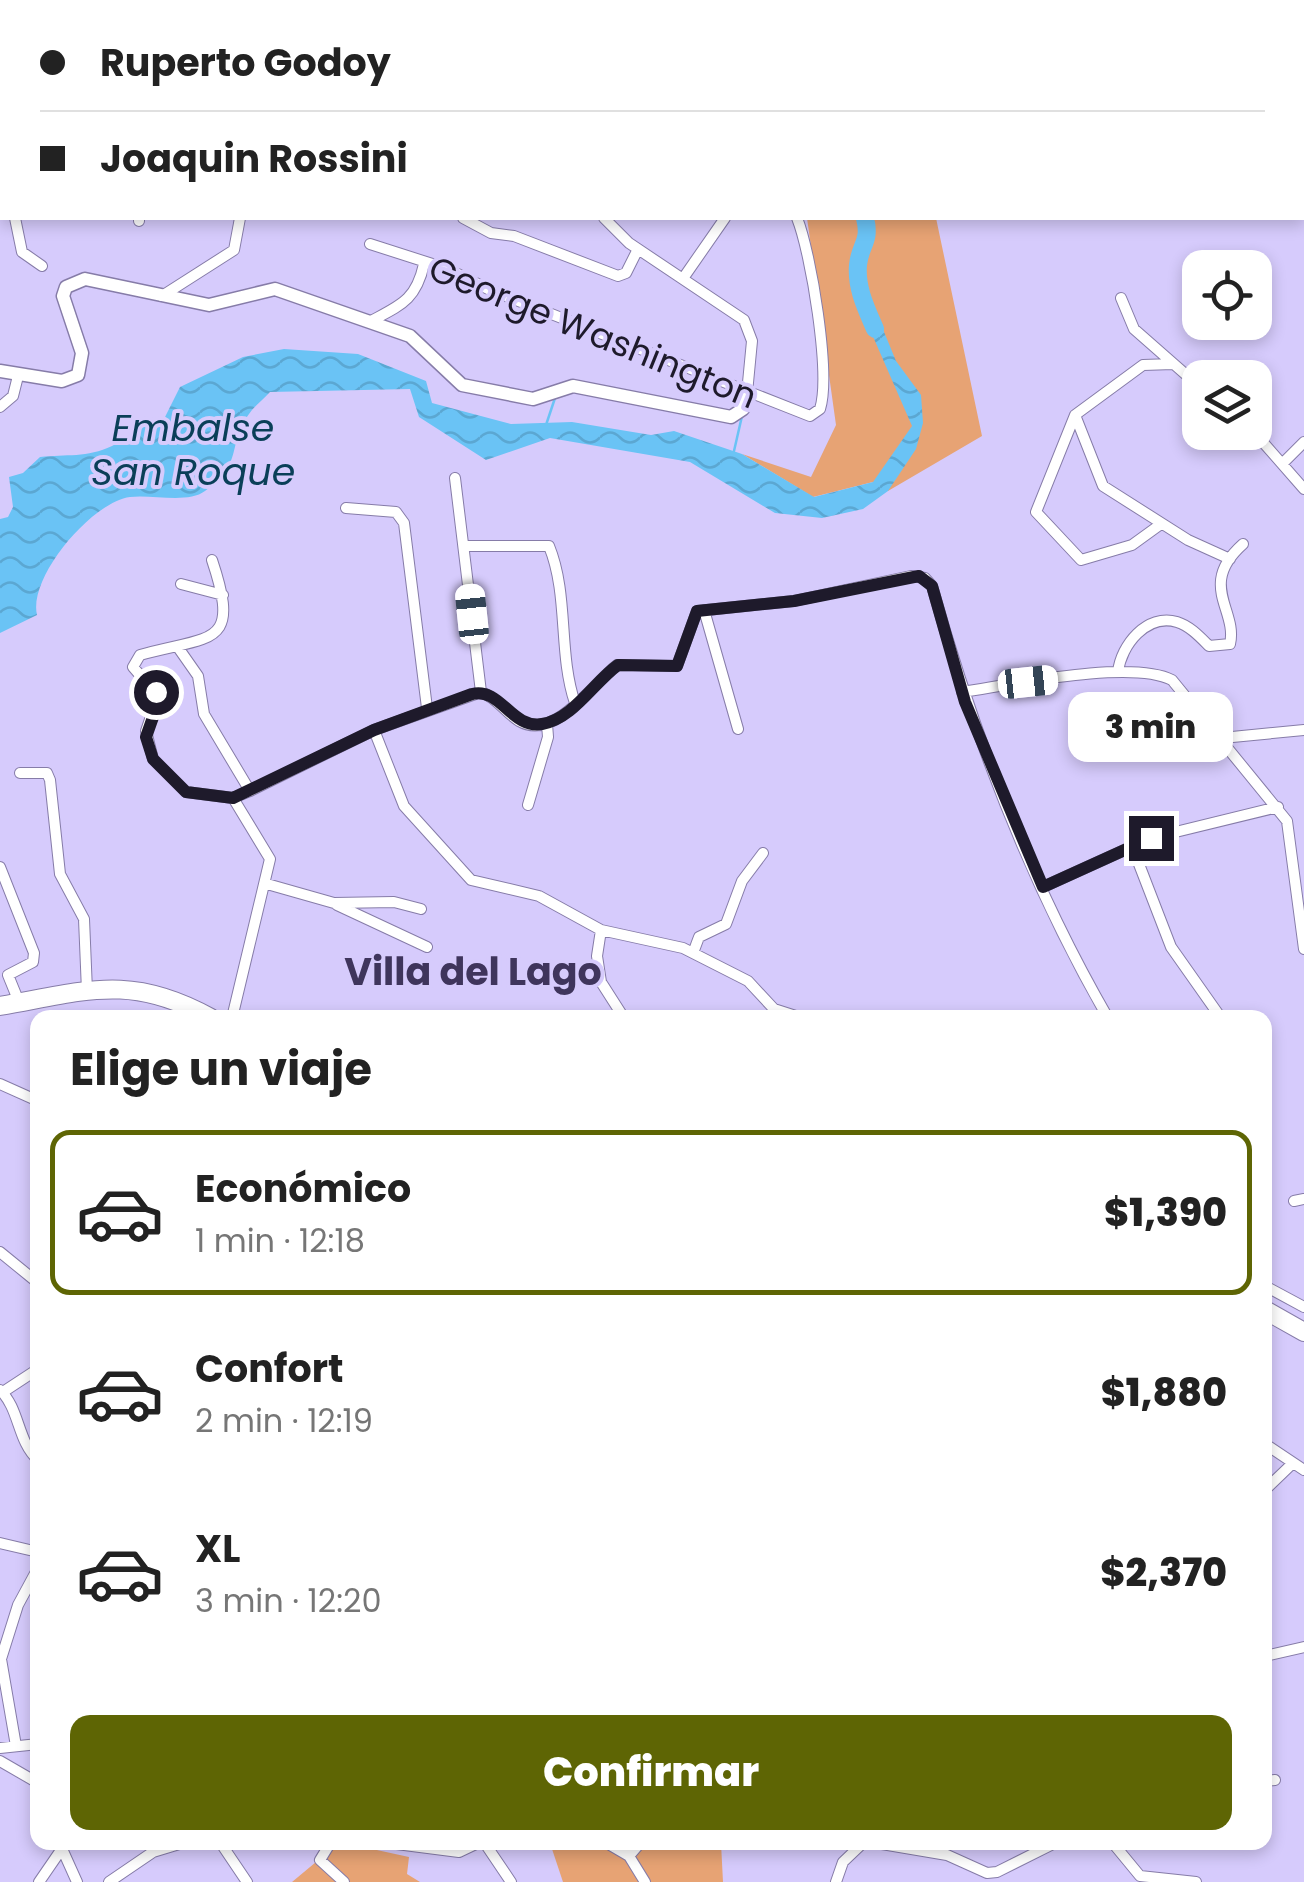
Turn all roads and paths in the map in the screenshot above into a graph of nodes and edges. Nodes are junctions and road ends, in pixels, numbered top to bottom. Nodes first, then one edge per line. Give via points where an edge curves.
1 (15, 220) edge
2 (240, 220) edge
3 (467, 220) edge
4 (606, 220) edge
5 (724, 220) edge
6 (797, 220) edge
7 (370, 244) dead end
8 (638, 249) junction
9 (424, 264) junction
10 (42, 266) dead end
11 (684, 277) junction
12 (162, 296) junction
13 (1121, 298) dead end
14 (371, 321) junction
15 (1173, 364) junction
16 (0, 371) edge
17 (1182, 372) edge
18 (18, 376) junction
19 (747, 393) junction
20 (0, 407) edge
21 (1075, 415) junction
22 (1304, 442) edge
23 (1272, 450) edge
24 (1284, 462) junction
25 (455, 478) dead end
26 (1304, 490) edge
27 (346, 508) dead end
28 (1161, 524) junction
29 (1243, 544) dead end
30 (464, 546) junction
31 (212, 560) dead end
32 (1230, 560) junction
33 (181, 584) dead end
34 (224, 596) junction
35 (704, 610) junction
36 (177, 646) junction
37 (1118, 672) junction
38 (481, 692) junction
39 (962, 692) junction
40 (575, 703) junction
41 (427, 708) junction
42 (547, 724) junction
43 (374, 730) junction
44 (738, 730) dead end
45 (1304, 730) edge
46 (1222, 738) junction
47 (20, 773) dead end
48 (250, 791) junction
49 (233, 798) junction
50 (528, 805) dead end
51 (1278, 807) junction
52 (1132, 846) junction
53 (764, 853) dead end
54 (0, 867) edge
55 (266, 884) junction
56 (1043, 887) junction
57 (334, 903) junction
58 (422, 908) dead end
59 (601, 930) junction
60 (426, 947) dead end
61 (1304, 949) edge
62 (693, 952) junction
63 (86, 992) junction
64 (24, 1002) junction
65 (0, 1009) edge
66 (192, 1010) edge
67 (234, 1010) edge
68 (619, 1010) edge
69 (777, 1010) edge
70 (1104, 1010) edge
71 (1215, 1010) edge
72 (0, 1084) edge
73 (30, 1097) edge
74 (0, 1252) edge
75 (30, 1276) edge
76 (1272, 1289) edge
77 (1278, 1292) junction
78 (1304, 1307) edge
79 (1272, 1308) edge
80 (1272, 1314) edge
81 (1304, 1332) edge
82 (30, 1374) edge
83 (2, 1391) edge
84 (1272, 1449) edge
85 (30, 1450) edge
86 (1293, 1463) junction
87 (1304, 1470) edge
88 (1272, 1483) edge
89 (0, 1543) edge
90 (30, 1550) edge
91 (30, 1583) edge
92 (1304, 1647) edge
93 (1272, 1654) edge
94 (1, 1658) edge
95 (30, 1745) edge
96 (16, 1746) junction
97 (0, 1748) edge
98 (0, 1761) edge
99 (30, 1778) edge
100 (58, 1850) edge
101 (62, 1850) edge
102 (160, 1850) edge
103 (225, 1850) edge
104 (326, 1850) edge
105 (488, 1850) edge
106 (618, 1850) edge
107 (634, 1850) edge
108 (857, 1850) edge
109 (916, 1850) edge
110 (1041, 1850) edge
111 (1119, 1850) edge
112 (629, 1856) junction
113 (636, 1876) edge
114 (986, 1877) edge
115 (39, 1882) edge
116 (76, 1882) edge
117 (109, 1882) edge
118 (247, 1882) edge
119 (344, 1882) edge
120 (511, 1882) edge
121 (645, 1882) edge
122 (836, 1882) edge
123 (1196, 1882) edge

1 - 10 street via 22,252
2 - 12 street via 234,250
3 - 8 street via 618,276
4 - 8 street
5 - 11 street
6 - 19 street, George Washington via 816,302 822,401 815,413 798,414
7 - 9 street, George Washington
8 - 11 street
9 - 14 street via 409,302
9 - 19 street, George Washington
11 - 19 street via 748,326
12 - 14 street via 217,306 275,289
12 - 18 street via 85,279 66,287 62,296 82,353 78,375
13 - 15 street via 1130,324
14 - 19 street via 420,343 456,382 528,399 573,386 732,417 743,409
15 - 17 street
15 - 21 street via 1143,365
16 - 18 street
18 - 20 street via 13,396
21 - 28 street via 1102,486
21 - 28 street via 1040,496 1040,518 1081,560 1132,545
22 - 24 street
23 - 24 street
24 - 26 street
25 - 30 street
27 - 41 street via 396,512 404,523
28 - 32 street
29 - 32 street
30 - 38 street
30 - 40 street via 549,546
31 - 34 street
32 - 37 street via 1220,602 1230,644 1209,646 1189,628 1166,620 1130,641
33 - 34 street
34 - 36 street via 221,628
35 - 39 street via 925,578
35 - 40 street via 694,615 677,666 618,665
35 - 44 street
36 - 48 street via 198,676 204,714
36 - 49 street via 134,662 158,696 146,731 150,755 186,792
37 - 39 street
37 - 46 street via 1150,673 1176,684
38 - 41 street
38 - 42 street via 524,724
39 - 56 street
40 - 42 street
41 - 43 street
42 - 50 street
43 - 48 street
43 - 59 street via 404,806 466,876 481,886 539,896
45 - 46 street
46 - 51 street
47 - 63 street via 47,774 50,780 60,874 84,918
48 - 49 street
49 - 55 street via 268,854
51 - 52 street
51 - 61 street via 1291,834
52 - 56 street
52 - 71 street via 1170,947
53 - 62 street via 742,881 726,924 699,937
54 - 64 street via 34,953 33,962 8,975
55 - 57 street
55 - 67 street
56 - 70 street
57 - 58 street
57 - 60 street
59 - 62 street
59 - 68 street via 601,982
62 - 69 street via 748,982
63 - 64 main road
63 - 66 main road via 147,990
64 - 65 main road
72 - 73 street
74 - 75 street
76 - 77 street
77 - 78 street
77 - 79 street
80 - 81 main road
82 - 83 street
83 - 85 street
84 - 86 street
86 - 87 street
86 - 88 street
89 - 90 street
91 - 94 street
92 - 93 street
94 - 96 street
95 - 96 street
96 - 97 street
98 - 99 street
100 - 115 street
101 - 116 street
102 - 117 street
103 - 118 street
104 - 119 street via 320,1860
105 - 120 street
106 - 112 street
107 - 112 street
108 - 122 street via 843,1862
109 - 114 street via 947,1855
110 - 114 street
111 - 123 street via 1140,1876
112 - 113 street
113 - 121 street

